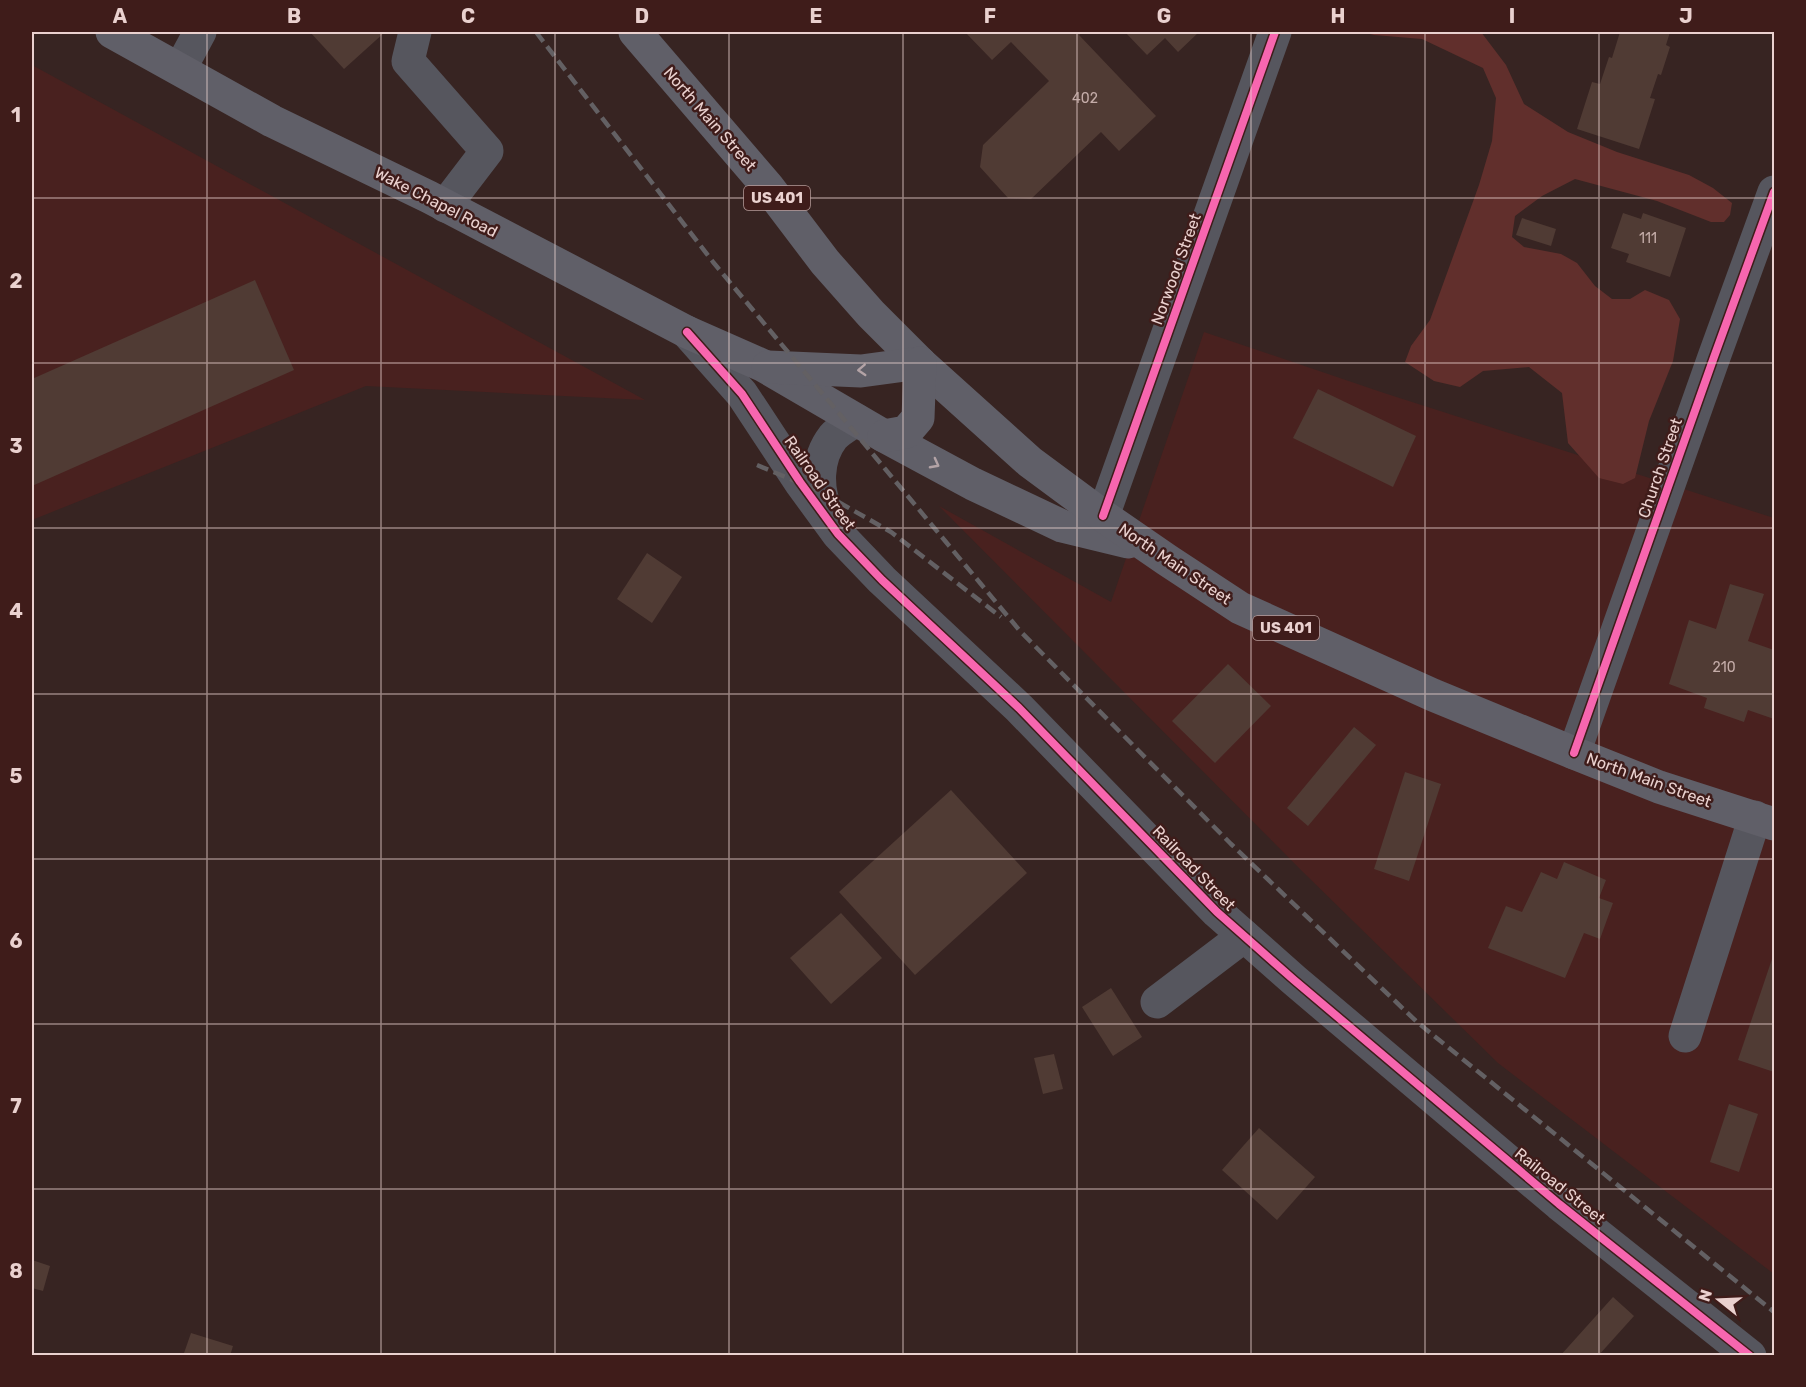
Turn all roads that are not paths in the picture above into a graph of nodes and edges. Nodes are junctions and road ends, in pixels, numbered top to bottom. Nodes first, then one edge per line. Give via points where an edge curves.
1 (112, 32) edge
2 (200, 32) edge
3 (415, 32) edge
4 (635, 32) edge
5 (1275, 32) edge
6 (180, 69) junction
7 (1774, 192) edge
8 (445, 206) junction
9 (687, 332) junction
10 (920, 363) junction
11 (764, 366) junction
12 (870, 428) junction
13 (1103, 516) junction
14 (838, 534) junction
15 (1147, 547) junction
16 (1574, 753) junction
17 (1765, 820) edge
18 (1244, 936) junction
19 (1157, 1002) dead end
20 (1685, 1036) dead end
21 (1750, 1356) edge

1 - 6 main road, Wake Chapel Road
2 - 6 street
3 - 8 street via 408,61 487,152
4 - 10 main road, North Main Street / US 401 via 768,187 825,262
5 - 13 street, Norwood Street
6 - 8 main road, Wake Chapel Road via 272,121
7 - 16 street, Church Street
8 - 9 main road, Wake Chapel Road
9 - 11 main road, Wake Chapel Road
9 - 14 street, Railroad Street via 742,394
10 -> 11 main road, Wake Chapel Road via 861,371
10 - 12 main road via 918,418 906,432
10 - 13 main road, North Main Street / US 401 via 1030,462
11 - 12 main road, Wake Chapel Road
12 - 14 street, Railroad Street via 834,435 824,451 819,474 822,503
12 -> 15 main road, Wake Chapel Road via 973,484 1062,526
13 - 15 main road, North Main Street / US 401
14 - 18 street, Railroad Street via 1019,708
15 - 16 main road, North Main Street / US 401 via 1240,608
16 - 17 main road, North Main Street / US 401 via 1659,787
17 - 20 street
18 - 19 street
18 - 21 street, Railroad Street via 1559,1204

